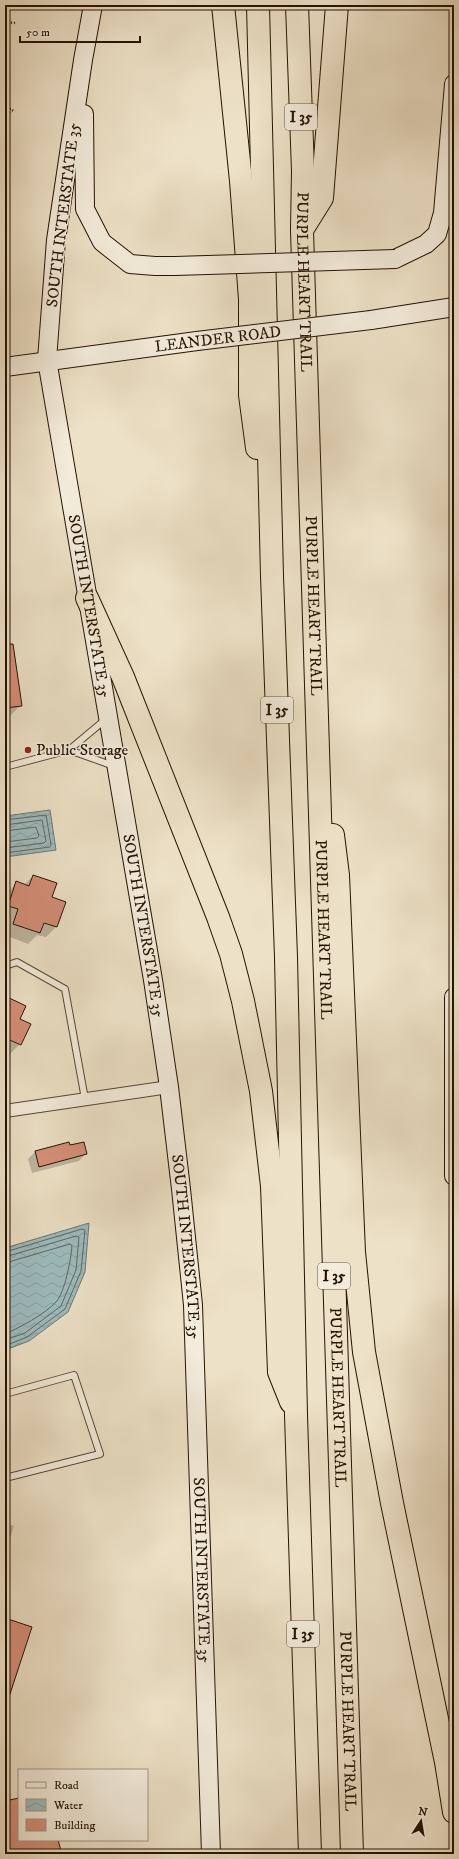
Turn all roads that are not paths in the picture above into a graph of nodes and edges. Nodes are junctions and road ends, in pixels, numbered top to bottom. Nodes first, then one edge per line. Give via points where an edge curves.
1 (93, 5) edge
2 (223, 5) edge
3 (258, 5) edge
4 (298, 5) edge
5 (337, 5) edge
6 (83, 60) junction
7 (454, 84) edge
8 (302, 230) junction
9 (454, 307) edge
10 (47, 360) junction
11 (5, 367) edge
12 (272, 576) junction
13 (87, 598) junction
14 (316, 697) junction
15 (108, 718) junction
16 (69, 750) junction
17 (116, 766) junction
18 (5, 767) edge
19 (5, 966) edge
20 (454, 997) edge
21 (454, 1020) edge
22 (169, 1087) junction
23 (85, 1099) junction
24 (5, 1111) edge
25 (454, 1176) edge
26 (5, 1394) edge
27 (296, 1415) junction
28 (5, 1478) edge
29 (454, 1812) edge
30 (212, 1854) edge
31 (310, 1854) edge
32 (352, 1854) edge

1 - 6 main road, SOUTH INTERSTATE 35
2 - 12 highway via 250,299 250,395
3 - 12 highway, I 35
4 - 8 highway, PURPLE HEART TRAIL / I 35 via 303,172
5 - 8 highway via 322,198
6 - 7 main road, bridge via 85,208 102,242 130,264 155,266 395,258 426,244 437,234 443,213
6 - 10 main road, SOUTH INTERSTATE 35 via 56,240
8 - 14 highway, PURPLE HEART TRAIL / I 35
9 - 10 main road, LEANDER ROAD, bridge via 371,320
10 - 11 main road, LEANDER ROAD
10 - 13 main road, SOUTH INTERSTATE 35
12 - 27 highway, I 35 via 286,957
13 - 15 main road, SOUTH INTERSTATE 35
13 - 27 highway via 123,677 216,910 231,954 261,1091 272,1186 279,1372
14 - 29 highway via 338,875 354,1252 364,1352
14 - 32 highway, PURPLE HEART TRAIL / I 35
15 - 16 lane
15 - 17 main road, SOUTH INTERSTATE 35
16 - 17 lane
16 - 18 lane
17 - 22 main road, SOUTH INTERSTATE 35
19 - 23 lane via 17,962 65,989
20 - 21 main road
21 - 25 main road
22 - 23 street
22 - 30 main road, SOUTH INTERSTATE 35 via 193,1305
23 - 24 street
26 - 28 lane via 74,1375 100,1454
27 - 31 highway, I 35

